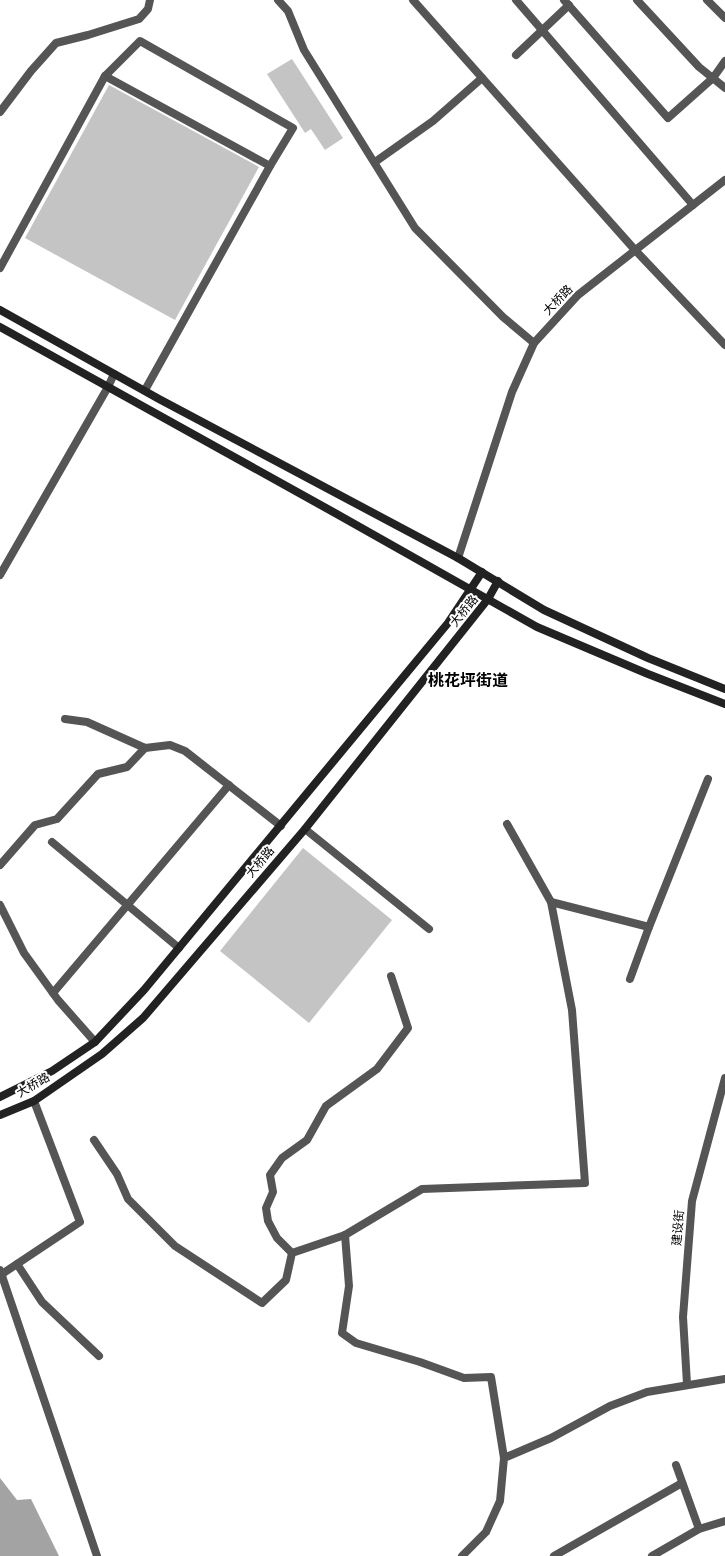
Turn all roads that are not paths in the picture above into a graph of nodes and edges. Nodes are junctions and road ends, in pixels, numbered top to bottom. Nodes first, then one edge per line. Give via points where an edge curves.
1 (150, 0) edge
2 (278, 0) edge
3 (413, 0) edge
4 (516, 0) edge
5 (637, 0) edge
6 (707, 0) edge
7 (567, 3) edge
8 (725, 18) edge
9 (542, 30) junction
10 (516, 55) dead end
11 (725, 61) edge
12 (105, 76) junction
13 (482, 78) junction
14 (713, 78) junction
15 (725, 88) edge
16 (0, 112) edge
17 (375, 162) junction
18 (270, 166) junction
19 (725, 180) edge
20 (693, 205) junction
21 (635, 250) junction
22 (0, 268) edge
23 (0, 310) edge
24 (0, 327) edge
25 (534, 343) junction
26 (725, 345) edge
27 (114, 374) junction
28 (108, 387) junction
29 (145, 390) junction
30 (458, 558) junction
31 (482, 572) junction
32 (0, 575) edge
33 (498, 581) junction
34 (471, 590) junction
35 (488, 599) junction
36 (725, 689) edge
37 (725, 704) edge
38 (65, 720) dead end
39 (145, 748) junction
40 (708, 779) dead end
41 (229, 785) junction
42 (507, 824) dead end
43 (281, 826) junction
44 (305, 829) junction
45 (52, 842) dead end
46 (0, 865) edge
47 (551, 902) junction
48 (0, 905) edge
49 (127, 905) junction
50 (648, 927) junction
51 (429, 929) dead end
52 (179, 948) junction
53 (391, 976) dead end
54 (630, 979) dead end
55 (53, 993) junction
56 (95, 1042) junction
57 (725, 1078) edge
58 (0, 1097) edge
59 (34, 1101) junction
60 (0, 1115) edge
61 (94, 1140) dead end
62 (345, 1235) junction
63 (292, 1253) junction
64 (17, 1264) junction
65 (1, 1272) edge
66 (99, 1356) dead end
67 (725, 1379) edge
68 (687, 1384) junction
69 (504, 1458) junction
70 (676, 1465) dead end
71 (682, 1483) junction
72 (725, 1521) edge
73 (699, 1529) junction
74 (97, 1556) edge
75 (462, 1556) edge
76 (554, 1556) edge
77 (652, 1556) edge

1 - 16 street via 148,9 139,19 56,43
2 - 17 street via 288,11 304,50
3 - 13 street
4 - 9 street
5 - 14 street via 699,67
6 - 8 street
7 - 9 street
7 - 14 street via 668,118
9 - 10 street
9 - 20 street
11 - 14 street
12 - 18 street
12 - 18 street via 140,41 293,128
12 - 22 street
13 - 17 street via 433,121
13 - 21 street
14 - 15 street
17 - 25 street via 415,228 503,317
18 - 29 street
19 - 20 street, 大桥路
20 - 21 street, 大桥路
21 - 25 street, 大桥路 via 578,294
21 - 26 street
23 - 27 main road
24 - 28 main road
25 - 30 street, 大桥路 via 512,392
27 - 28 street
27 - 29 main road
28 - 32 street
28 - 34 main road
29 - 30 main road
30 - 31 main road
31 - 33 main road
31 - 34 main road
33 - 35 main road, 大桥路
33 - 36 main road via 544,610 648,658
34 - 35 main road
34 - 43 main road via 448,623
35 - 37 main road via 537,627
35 - 44 main road, 大桥路
38 - 39 street via 87,722
39 - 41 street via 170,745 185,751
39 - 46 street via 127,767 98,774 57,819 35,825
40 - 50 street
41 - 43 street
41 - 49 street
42 - 47 street
43 - 52 main road
44 - 51 street
44 - 59 main road, 大桥路 via 143,1018 102,1054
45 - 49 street
47 - 50 street
47 - 62 street via 572,1010 585,1183 422,1189
48 - 55 street via 24,953
49 - 52 street
49 - 55 street
50 - 54 street
52 - 56 main road
53 - 63 street via 408,1028 377,1069 326,1106 306,1140 282,1158 270,1175 273,1192 266,1208 268,1221 277,1238
55 - 56 street
56 - 58 main road via 52,1071
57 - 68 street, 建设街 via 692,1201 683,1317
59 - 60 main road, 大桥路
59 - 64 street via 80,1222
61 - 63 street via 117,1174 128,1199 175,1246 262,1304 286,1280
62 - 63 street
62 - 69 street via 349,1286 342,1333 356,1343 464,1378 491,1377
64 - 65 street
64 - 66 street via 42,1302
65 - 74 street
67 - 68 street
68 - 69 street via 647,1392 610,1406 551,1438
69 - 75 street via 500,1501 486,1532
70 - 71 street
71 - 73 street
71 - 76 street
72 - 73 street
73 - 77 street

